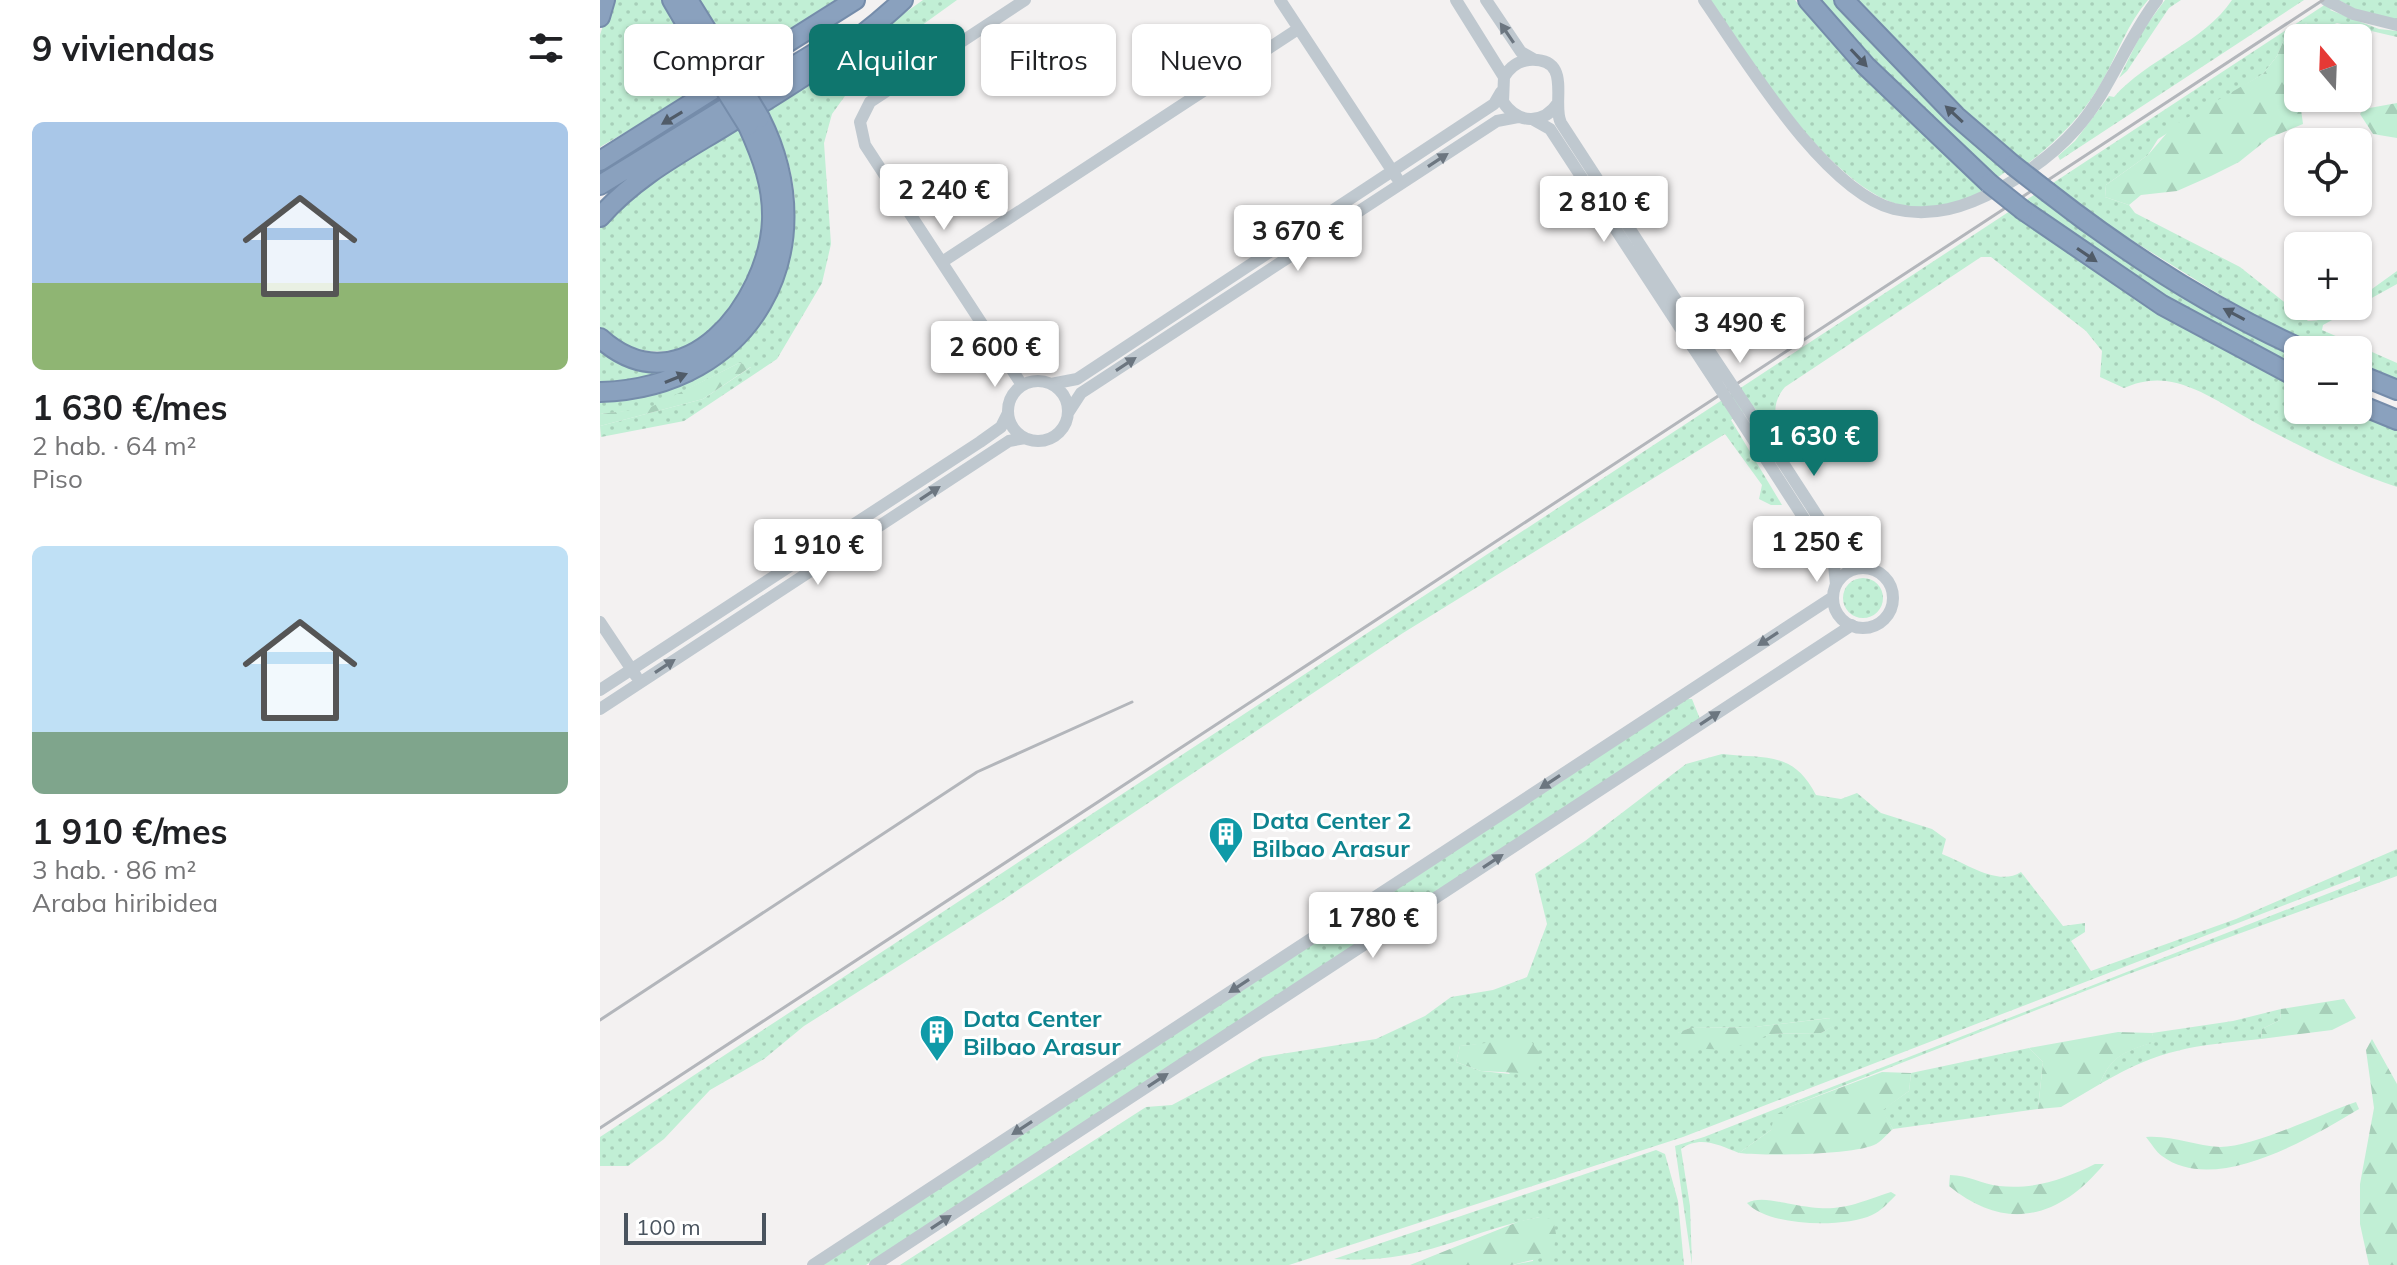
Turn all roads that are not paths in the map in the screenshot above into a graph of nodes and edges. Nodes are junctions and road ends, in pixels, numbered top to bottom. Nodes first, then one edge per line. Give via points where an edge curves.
1 (605, 0) edge
2 (672, 0) edge
3 (688, 0) edge
4 (855, 0) edge
5 (896, 0) edge
6 (903, 0) edge
7 (1025, 0) edge
8 (1280, 0) edge
9 (1456, 0) edge
10 (1486, 0) edge
11 (1704, 0) edge
12 (1808, 0) edge
13 (1844, 0) edge
14 (2157, 0) edge
15 (2331, 3) edge
16 (600, 17) edge
17 (689, 24) edge
18 (700, 24) edge
19 (2397, 25) edge
20 (1298, 29) junction
21 (1535, 60) junction
22 (1504, 77) junction
23 (1501, 92) junction
24 (738, 96) edge
25 (1558, 103) junction
26 (1518, 117) junction
27 (1534, 120) junction
28 (754, 122) junction
29 (600, 161) edge
30 (1392, 171) junction
31 (1401, 184) junction
32 (600, 185) edge
33 (600, 217) edge
34 (942, 262) junction
35 (600, 338) edge
36 (2284, 340) edge
37 (1697, 343) junction
38 (2284, 370) edge
39 (2372, 380) edge
40 (1051, 384) junction
41 (1022, 385) junction
42 (2397, 390) edge
43 (600, 392) edge
44 (2372, 410) edge
45 (1008, 413) junction
46 (1068, 413) junction
47 (1743, 413) junction
48 (2397, 420) edge
49 (1025, 438) junction
50 (1865, 567) junction
51 (1834, 591) junction
52 (600, 622) edge
53 (1852, 625) junction
54 (631, 670) junction
55 (640, 682) junction
56 (600, 690) edge
57 (600, 709) edge
58 (813, 1265) edge
59 (875, 1265) edge

1 - 16 highway
2 - 17 highway
3 - 18 highway
4 -> 29 highway
5 - 32 highway
6 - 33 highway via 784,90 635,183
7 - 34 street via 899,82 863,112 861,133
8 - 20 street
9 - 22 street
21 -> 10 street via 1521,52
11 - 14 street via 1774,100 1839,176 1881,204 1927,212 1971,204 2013,181 2064,142
12 -> 38 highway, bridge via 1866,66 2023,210 2162,305
36 -> 13 highway, bridge via 2145,262 2049,193 1956,116
15 - 19 street via 2366,19
20 - 30 street
20 - 34 street
21 - 22 street via 1517,64
21 - 25 street via 1557,75
22 - 23 street
23 - 26 street via 1509,111
23 - 30 street via 1494,104
24 - 28 highway, bridge
25 - 27 street
25 - 37 street via 1561,123
26 - 27 street
31 -> 26 street via 1497,121
27 - 37 street via 1550,129
28 - 35 highway via 769,181 772,220 765,263 746,302 705,348 677,359 639,360
43 -> 28 highway via 655,386 707,363 750,323 765,297 783,246 786,219 779,163
30 - 31 street
30 - 40 street via 1077,379
46 -> 31 street via 1081,393
34 - 41 street
37 - 47 street, bridge
39 - 42 highway
40 - 41 street
40 - 46 street via 1067,401
41 - 45 street via 1011,398
44 - 48 highway
45 - 49 street
45 - 54 street via 1001,427 980,442
46 - 49 street via 1065,424 1048,439
47 - 50 street via 1842,554
47 - 51 street via 1834,565
55 -> 49 street via 1009,441
50 - 51 street via 1843,575
50 - 53 street via 1884,576 1892,606 1875,625
51 - 53 street via 1840,617
51 -> 58 street
52 - 54 street
59 -> 53 street
54 - 55 street
54 - 56 street
55 - 57 street

